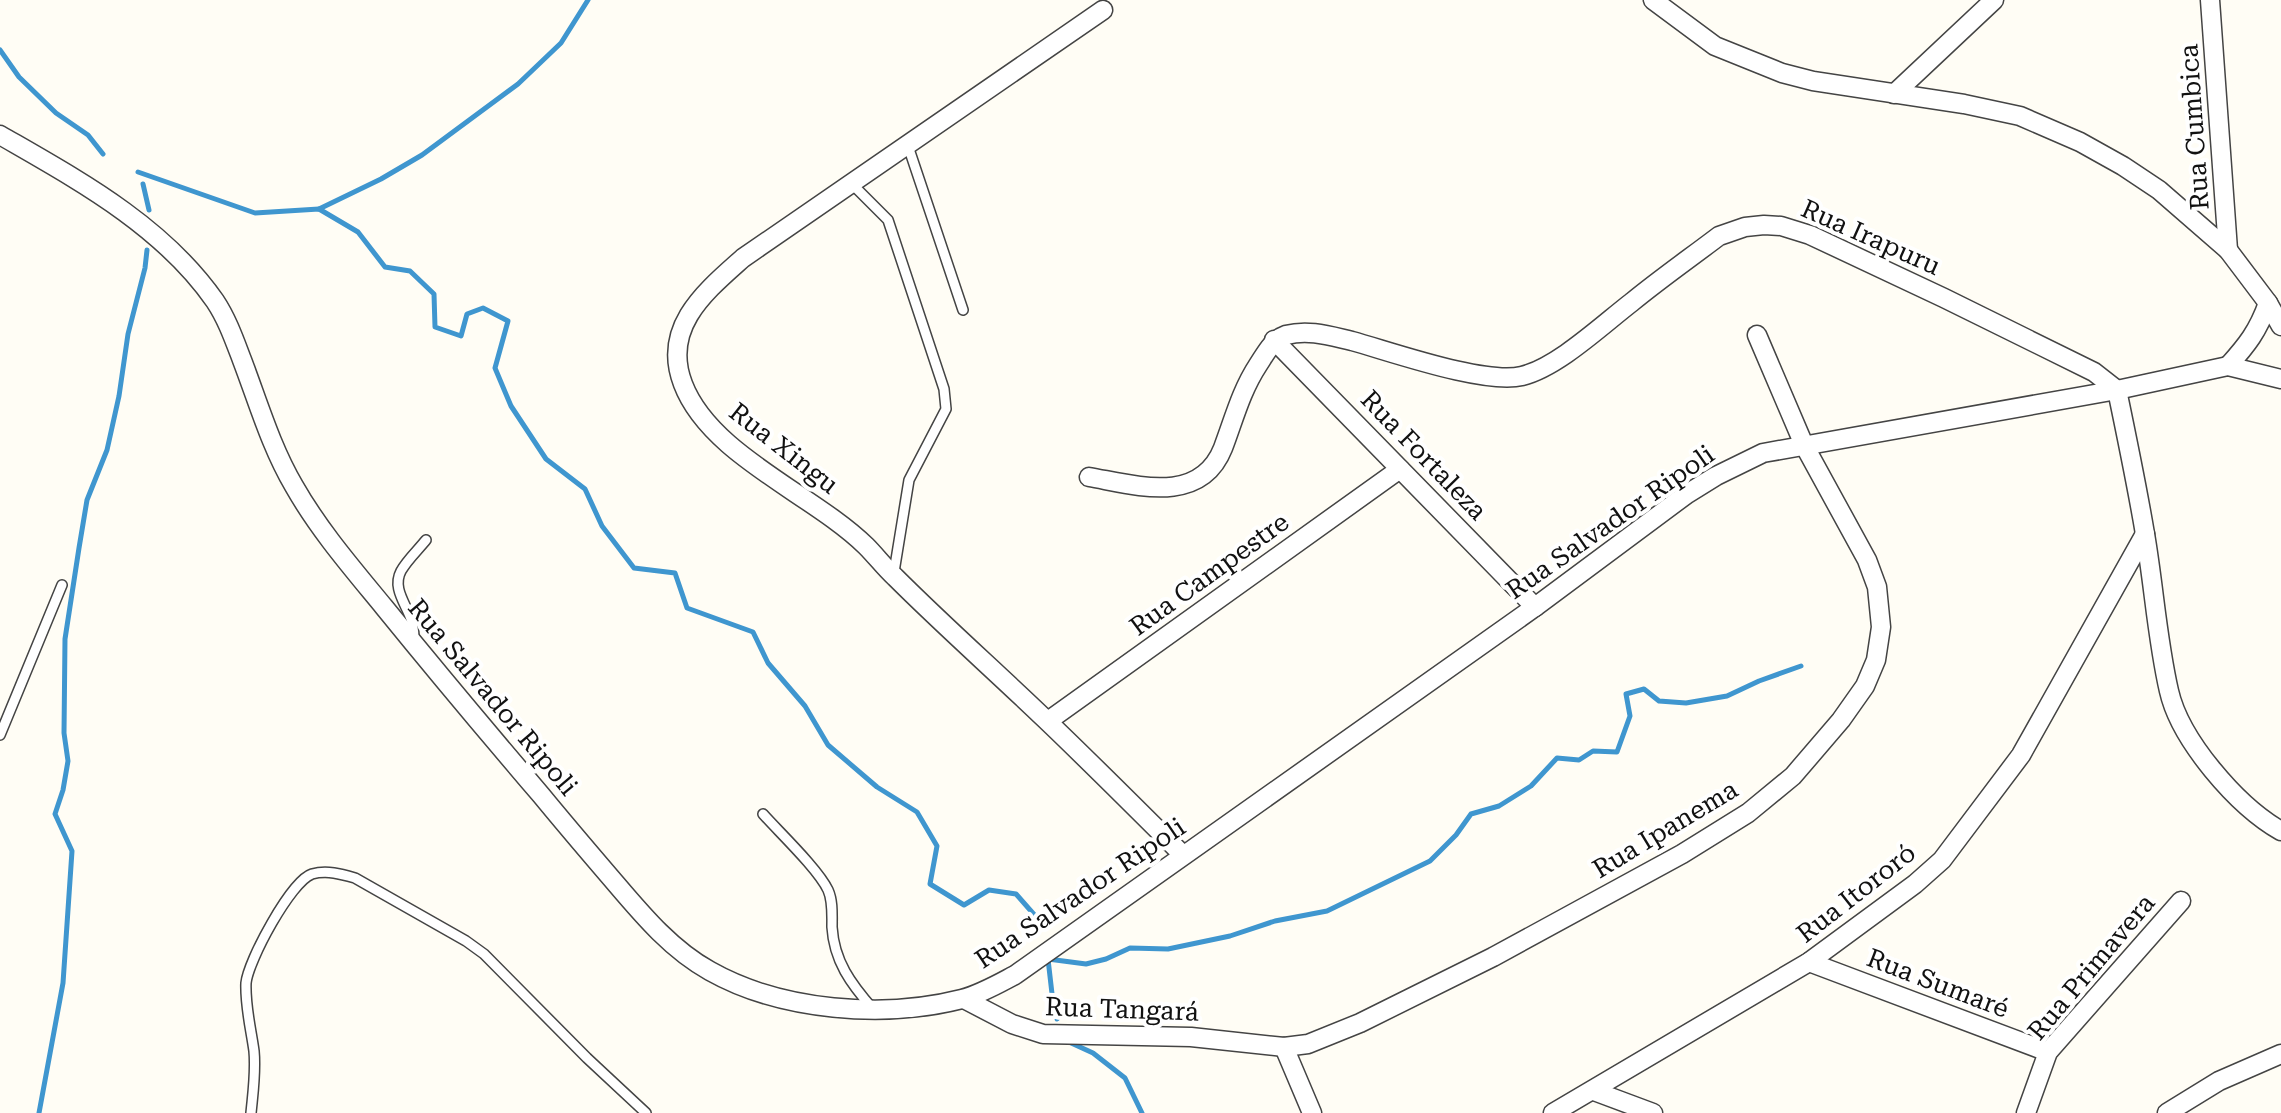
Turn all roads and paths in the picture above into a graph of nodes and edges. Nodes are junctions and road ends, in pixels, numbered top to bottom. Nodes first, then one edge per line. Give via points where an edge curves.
1 (1653, 0) edge
2 (1994, 0) edge
3 (2210, 0) edge
4 (1103, 10) dead end
5 (1894, 94) junction
6 (0, 135) edge
7 (908, 146) junction
8 (852, 184) junction
9 (2228, 250) junction
10 (2268, 303) junction
11 (963, 310) dead end
12 (2281, 326) edge
13 (1757, 335) dead end
14 (1274, 340) junction
15 (2228, 366) junction
16 (2281, 379) edge
17 (2117, 390) junction
18 (1804, 445) junction
19 (1400, 469) junction
20 (1089, 477) dead end
21 (2145, 534) junction
22 (426, 540) dead end
23 (893, 576) junction
24 (62, 585) dead end
25 (1535, 607) junction
26 (414, 644) junction
27 (1048, 721) junction
28 (0, 735) edge
29 (763, 814) dead end
30 (2281, 831) edge
31 (1183, 855) junction
32 (2181, 901) dead end
33 (1809, 962) junction
34 (964, 999) junction
35 (873, 1009) junction
36 (1284, 1047) junction
37 (2048, 1052) junction
38 (2281, 1054) edge
39 (1594, 1091) junction
40 (251, 1113) edge
41 (646, 1113) edge
42 (1312, 1113) edge
43 (1553, 1113) edge
44 (1653, 1113) edge
45 (2026, 1113) edge
46 (2167, 1113) edge

1 - 5 street via 1715,46 1743,59 1813,81
2 - 5 street
3 - 9 street, Rua Cumbica
4 - 7 street, Rua Xingu
5 - 9 street via 2020,116 2080,142 2159,190
6 - 26 street, Rua Salvador Ripoli via 129,214 216,302 292,484 318,526
7 - 8 street, Rua Xingu
7 - 11 lane
8 - 23 lane via 888,220 944,389 946,409 909,480
8 - 23 street, Rua Xingu via 743,258 706,291 687,315 678,342 678,365 695,408 730,446 840,523
9 - 10 street
10 - 12 street
10 - 15 street via 2260,326
13 - 18 street, Rua Ipanema
14 - 17 street, Rua Irapuru via 1319,333 1473,374 1524,376 1580,343 1719,236 1745,227 1781,226 1944,298 2094,372
14 - 19 street, Rua Fortaleza
14 - 20 street via 1246,383 1221,452 1203,474 1176,487 1152,488
15 - 16 street, Rua Salvador Ripoli
15 - 17 street, Rua Salvador Ripoli
17 - 18 street, Rua Salvador Ripoli
17 - 21 street
18 - 25 street, Rua Salvador Ripoli via 1763,453 1716,476
18 - 36 street, Rua Ipanema via 1867,560 1877,587 1881,627 1865,686 1793,776 1748,813 1682,854 1507,950 1331,1036
19 - 25 street, Rua Fortaleza
19 - 27 street, Rua Campestre
21 - 30 street via 2169,694 2184,727 2207,764 2242,802
21 - 33 street, Rua Itororó via 2021,755 1942,860
22 - 26 lane via 399,579
23 - 27 street, Rua Xingu
24 - 28 lane
25 - 31 street, Rua Salvador Ripoli
26 - 35 street, Rua Salvador Ripoli via 644,917 678,949 710,971 759,992 818,1006
27 - 31 street, Rua Xingu
29 - 35 lane via 828,890 839,963
31 - 34 street, Rua Salvador Ripoli via 1015,975
32 - 37 street, Rua Primavera
33 - 37 street, Rua Sumaré
33 - 39 street, Rua Itororó
34 - 35 street, Rua Salvador Ripoli
34 - 36 street, Rua Tangará via 1043,1034 1191,1037
36 - 42 street
37 - 45 street, Rua Primavera
38 - 46 street via 2219,1081
39 - 43 street, Rua Itororó
39 - 44 street
40 - 41 lane via 249,969 296,885 322,872 355,878 466,941

